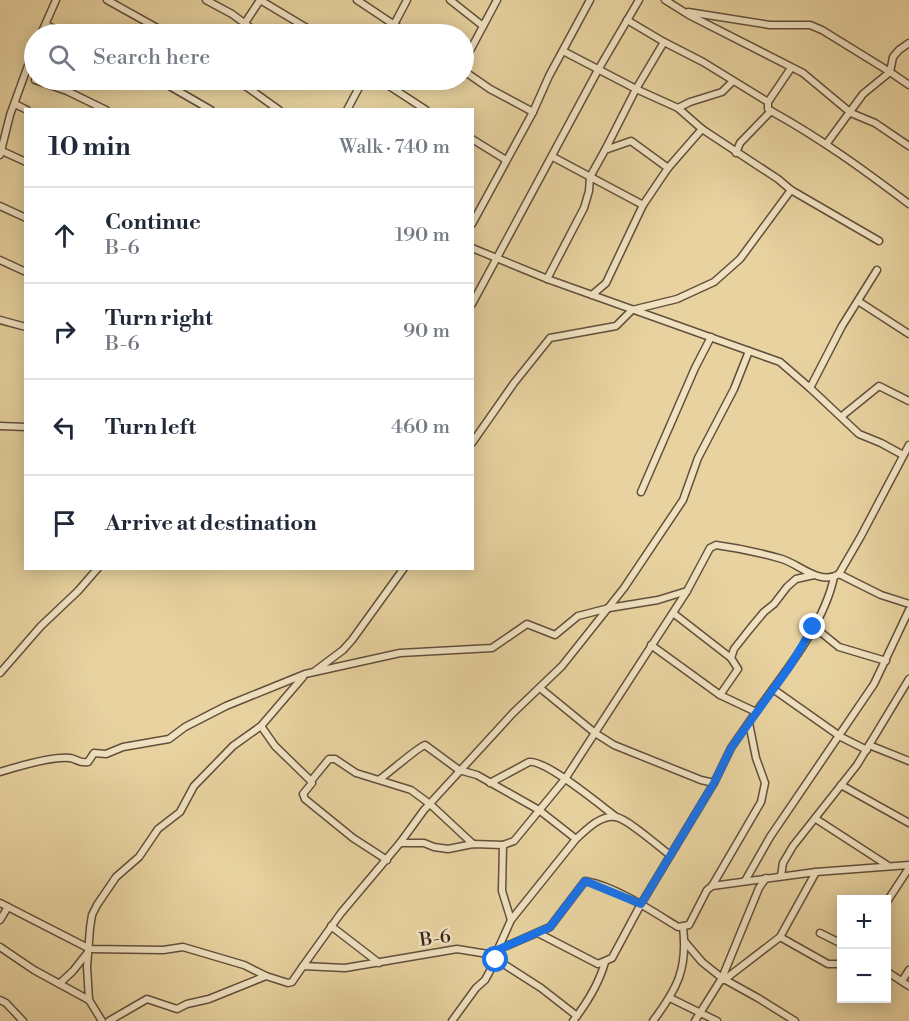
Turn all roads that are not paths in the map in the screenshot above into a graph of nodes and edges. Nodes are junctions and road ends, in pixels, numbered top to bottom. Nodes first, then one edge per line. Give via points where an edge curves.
1 (56, 0) edge
2 (107, 0) edge
3 (206, 0) edge
4 (260, 0) edge
5 (357, 0) edge
6 (407, 0) edge
7 (450, 0) edge
8 (497, 0) edge
9 (590, 0) edge
10 (639, 0) edge
11 (665, 0) edge
12 (684, 12) junction
13 (627, 20) junction
14 (245, 23) joint
15 (46, 24) edge
16 (150, 24) edge
17 (300, 24) edge
18 (393, 24) edge
19 (395, 24) edge
20 (483, 26) junction
21 (664, 42) junction
22 (909, 42) edge
23 (474, 43) edge
24 (563, 51) junction
25 (791, 68) junction
26 (598, 70) junction
27 (890, 72) junction
28 (474, 78) edge
29 (24, 80) edge
30 (733, 81) junction
31 (909, 85) edge
32 (636, 89) junction
33 (64, 90) edge
34 (176, 90) edge
35 (251, 90) edge
36 (358, 90) edge
37 (395, 90) edge
38 (768, 102) junction
39 (15, 104) junction
40 (24, 108) edge
41 (102, 108) edge
42 (208, 108) edge
43 (276, 108) edge
44 (348, 108) edge
45 (423, 108) edge
46 (678, 108) junction
47 (771, 111) junction
48 (533, 112) junction
49 (851, 113) junction
50 (702, 129) junction
51 (474, 140) edge
52 (827, 144) junction
53 (909, 146) edge
54 (605, 150) junction
55 (1, 153) edge
56 (736, 153) junction
57 (553, 157) junction
58 (506, 160) junction
59 (24, 161) edge
60 (668, 168) junction
61 (590, 177) junction
62 (790, 190) junction
63 (909, 204) edge
64 (643, 205) junction
65 (0, 206) edge
66 (24, 217) edge
67 (474, 220) edge
68 (879, 241) dead end
69 (474, 249) edge
70 (0, 260) edge
71 (498, 260) junction
72 (878, 270) dead end
73 (24, 271) edge
74 (547, 279) junction
75 (592, 295) junction
76 (474, 301) edge
77 (858, 301) junction
78 (633, 310) junction
79 (0, 320) edge
80 (24, 326) edge
81 (909, 334) edge
82 (711, 337) junction
83 (749, 351) junction
84 (810, 388) junction
85 (909, 401) edge
86 (842, 416) junction
87 (0, 426) edge
88 (24, 427) edge
89 (474, 440) edge
90 (909, 446) edge
91 (903, 455) junction
92 (641, 492) dead end
93 (96, 570) edge
94 (403, 570) edge
95 (814, 575) junction
96 (836, 576) junction
97 (687, 591) junction
98 (909, 604) edge
99 (609, 608) junction
100 (909, 610) edge
101 (673, 613) junction
102 (813, 627) junction
103 (651, 645) junction
104 (731, 658) junction
105 (886, 661) junction
106 (0, 673) edge
107 (309, 674) junction
108 (909, 679) edge
109 (540, 688) junction
110 (772, 689) junction
111 (720, 695) junction
112 (756, 712) junction
113 (749, 723) junction
114 (261, 726) junction
115 (595, 733) junction
116 (840, 737) junction
117 (868, 747) junction
118 (909, 761) edge
119 (459, 770) junction
120 (0, 772) edge
121 (565, 778) junction
122 (380, 779) junction
123 (311, 780) junction
124 (490, 783) junction
125 (714, 783) junction
126 (841, 785) junction
127 (430, 804) junction
128 (539, 810) junction
129 (616, 817) junction
130 (816, 819) junction
131 (909, 823) edge
132 (576, 839) junction
133 (400, 843) junction
134 (473, 844) junction
135 (503, 845) junction
136 (670, 855) junction
137 (387, 860) junction
138 (888, 866) junction
139 (909, 866) edge
140 (816, 872) junction
141 (781, 876) junction
142 (766, 878) junction
143 (745, 881) junction
144 (712, 886) junction
145 (891, 895) edge
146 (0, 903) edge
147 (641, 904) junction
148 (8, 908) junction
149 (0, 920) edge
150 (511, 920) junction
151 (332, 926) junction
152 (683, 927) junction
153 (538, 933) junction
154 (820, 933) dead end
155 (780, 937) junction
156 (685, 942) junction
157 (837, 942) edge
158 (0, 947) edge
159 (90, 949) junction
160 (498, 949) junction
161 (488, 954) junction
162 (496, 960) junction
163 (605, 962) junction
164 (379, 963) junction
165 (837, 964) edge
166 (303, 966) junction
167 (909, 970) edge
168 (891, 974) edge
169 (266, 976) junction
170 (723, 979) junction
171 (902, 981) junction
172 (59, 984) junction
173 (909, 986) edge
174 (670, 998) junction
175 (0, 1000) edge
176 (89, 1000) junction
177 (700, 1013) junction
178 (116, 1018) edge
179 (575, 1018) edge
180 (23, 1021) edge
181 (102, 1021) edge
182 (109, 1021) edge
183 (452, 1021) edge
184 (653, 1021) edge
185 (694, 1021) edge
186 (717, 1021) edge
187 (795, 1021) edge

1 - 15 street
2 - 16 street
3 - 14 street
4 - 14 street
4 - 17 street
5 - 18 street
6 - 19 street
7 - 20 street
8 - 20 street
9 - 24 street
10 - 13 street
11 - 12 street
12 - 25 street
12 - 27 street via 770,25 810,25
13 - 21 street
13 - 26 street
20 - 23 street
21 - 30 street
21 - 32 street
22 - 27 street via 893,57
24 - 26 street
24 - 48 street
25 - 38 street
25 - 49 street
26 - 32 street
26 - 57 street
27 - 31 street
27 - 49 street via 863,94
28 - 48 street
29 - 39 street
30 - 38 street
30 - 46 street via 722,92
32 - 46 street
32 - 54 street
33 - 41 street
34 - 42 street
35 - 43 street
36 - 44 street
37 - 45 street
38 - 47 street
39 - 40 street
39 - 55 street
46 - 50 street
47 - 52 street
47 - 56 street
48 - 58 street
49 - 52 street
49 - 53 street via 875,123
50 - 56 street
50 - 60 street
51 - 58 street
52 - 63 street
54 - 60 street via 631,141
54 - 61 street
55 - 59 street
56 - 62 street
57 - 61 street
57 - 71 street
58 - 67 street
60 - 64 street
61 - 64 street
61 - 74 street via 584,208
62 - 68 street
62 - 78 street via 740,259 714,282 677,298
64 - 75 street via 606,284
65 - 66 street
69 - 71 street
70 - 73 street
71 - 74 street
71 - 76 street
72 - 77 street
74 - 75 street
75 - 78 street
77 - 81 street
77 - 84 street
78 - 82 street
78 - 89 street via 616,326 550,338
79 - 80 street
82 - 83 street
82 - 92 street
83 - 84 street via 780,362
83 - 99 street via 698,458 683,500
84 - 86 street
85 - 86 street via 879,386
86 - 91 street via 860,434
87 - 88 street
90 - 91 street
91 - 96 street
93 - 106 street
94 - 107 street via 352,640
95 - 96 street
95 - 97 street via 784,560 716,545 710,548
95 - 104 street via 796,579 787,587 734,649
96 - 98 street
96 - 102 street
97 - 99 street
97 - 101 street
99 - 107 street via 578,616 555,635 526,624 492,648 400,653
99 - 109 street
100 - 105 street
101 - 103 street
101 - 104 street
102 - 105 street via 839,647
102 - 110 street
103 - 111 street
103 - 115 street
104 - 111 street via 738,669
105 - 116 street
107 - 114 street
107 - 120 street via 226,706 170,739 94,753 83,764 71,758 57,759
108 - 117 street
109 - 115 street
109 - 119 street
110 - 112 street
110 - 116 street
111 - 112 street
112 - 113 street
113 - 125 street
113 - 144 street via 765,783 764,793
114 - 123 street via 275,746
114 - 159 street via 233,746 194,786 180,812 158,829 139,857 116,877 92,915
115 - 121 street
115 - 125 street via 625,749
116 - 117 street
116 - 143 street via 770,837
117 - 118 street
117 - 126 street
119 - 122 street via 423,744
119 - 124 street
119 - 127 street
121 - 124 street via 533,761
121 - 128 street
121 - 129 street
122 - 123 street via 357,774 331,758
122 - 127 street via 411,790
123 - 137 street via 303,795 305,799
124 - 128 street
125 - 136 street
126 - 130 street
126 - 131 street
127 - 133 street
127 - 134 street
128 - 132 street
128 - 135 street via 514,841
129 - 132 street via 588,827
129 - 136 street
130 - 138 street
130 - 141 street via 787,855
132 - 150 street
133 - 134 street via 448,849
133 - 137 street
134 - 135 street
135 - 150 street via 502,891
136 - 147 street
137 - 151 street
138 - 139 street
138 - 140 street
139 - 145 street
140 - 141 street
140 - 155 street
141 - 142 street
142 - 143 street
142 - 170 street
143 - 144 street
144 - 152 street
146 - 148 street
147 - 152 street
147 - 153 street via 585,881 550,927
147 - 163 street via 612,958
148 - 149 street
148 - 159 street
150 - 160 street
151 - 164 street
151 - 166 street
152 - 156 street
153 - 160 street
153 - 163 street via 598,963
154 - 157 street
155 - 165 street via 828,964
155 - 170 street
156 - 170 street
156 - 174 street via 682,974
158 - 172 street
159 - 169 street via 183,947 244,965
159 - 172 street
159 - 176 street
160 - 161 street
161 - 162 street
161 - 164 street, B-6 via 457,949
162 - 179 street via 541,988
162 - 183 street
163 - 179 street via 601,977
164 - 166 street, B-6 via 345,968
166 - 169 street via 288,983
167 - 171 street
168 - 171 street
169 - 178 street via 177,1009 147,999
170 - 177 street
170 - 187 street
171 - 173 street
172 - 176 street
174 - 177 street
174 - 184 street
175 - 180 street
176 - 181 street
177 - 185 street
177 - 186 street
178 - 182 street

